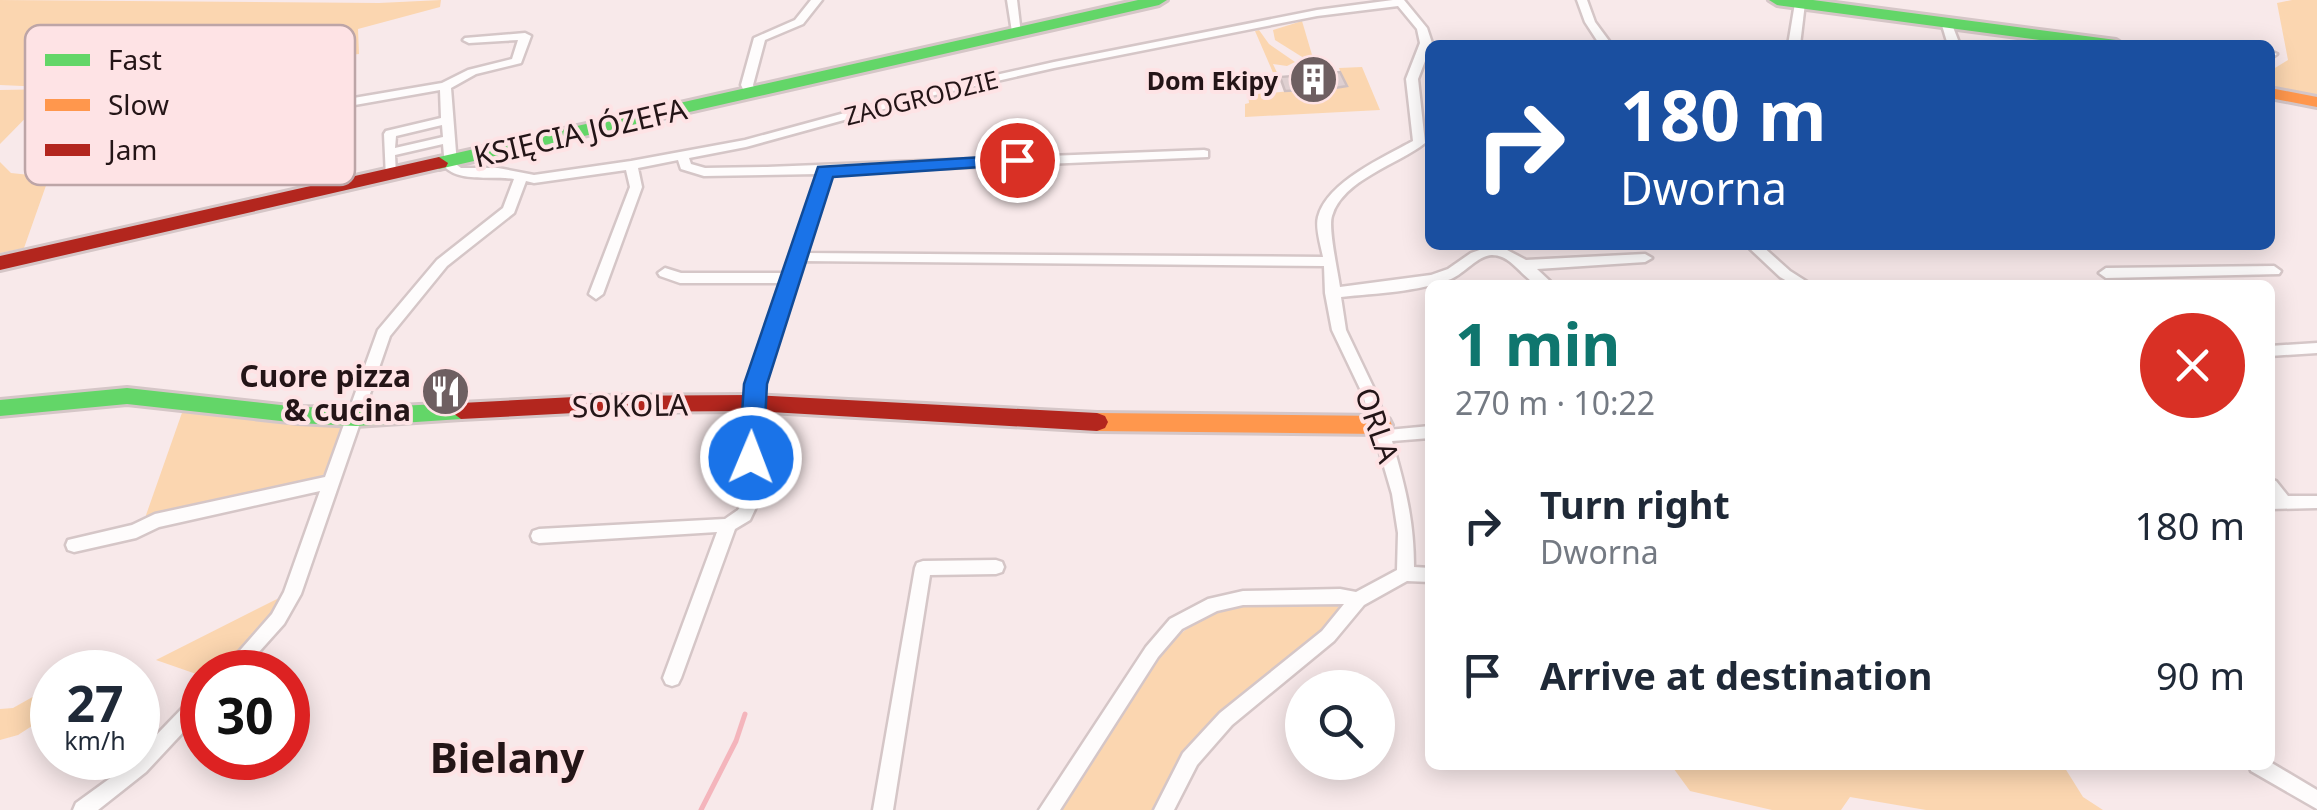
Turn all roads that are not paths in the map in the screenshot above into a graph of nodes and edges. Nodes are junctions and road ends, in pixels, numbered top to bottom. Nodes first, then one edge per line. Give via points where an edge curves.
1 (818, 0) edge
2 (1012, 0) edge
3 (1159, 0) edge
4 (1582, 0) edge
5 (1399, 1) edge
6 (1789, 2) edge
7 (1946, 22) junction
8 (1017, 32) junction
9 (468, 40) dead end
10 (1603, 40) edge
11 (1793, 40) edge
12 (1952, 40) edge
13 (2070, 40) edge
14 (1425, 42) edge
15 (1425, 46) edge
16 (445, 86) junction
17 (750, 93) junction
18 (2275, 94) edge
19 (355, 101) edge
20 (2317, 102) edge
21 (449, 120) junction
22 (1425, 144) edge
23 (450, 150) junction
24 (1204, 154) dead end
25 (683, 156) junction
26 (389, 164) junction
27 (632, 165) junction
28 (825, 172) junction
29 (355, 173) edge
30 (521, 178) junction
31 (306, 185) edge
32 (1759, 250) edge
33 (800, 257) junction
34 (1645, 258) dead end
35 (1328, 262) junction
36 (0, 263) edge
37 (1524, 265) junction
38 (2274, 272) dead end
39 (664, 273) dead end
40 (792, 278) junction
41 (2110, 279) edge
42 (1432, 280) edge
43 (1541, 280) edge
44 (1795, 280) edge
45 (1425, 282) edge
46 (1332, 293) junction
47 (596, 294) dead end
48 (2317, 348) edge
49 (2275, 351) edge
50 (752, 403) junction
51 (0, 408) edge
52 (356, 417) junction
53 (1382, 431) junction
54 (1425, 432) edge
55 (332, 482) junction
56 (2317, 502) edge
57 (2277, 503) edge
58 (728, 526) junction
59 (539, 536) dead end
60 (74, 545) dead end
61 (996, 567) dead end
62 (1405, 574) junction
63 (1425, 575) edge
64 (1358, 600) junction
65 (250, 650) edge
66 (672, 678) dead end
67 (180, 723) edge
68 (2266, 770) edge
69 (2317, 800) edge
70 (83, 810) edge
71 (883, 810) edge
72 (1049, 810) edge
73 (1164, 810) edge

1 - 17 street via 799,22 760,38
2 - 8 street
3 - 8 street, KSIĘCIA JÓZEFA
4 - 10 street
5 - 14 street, ORLA
5 - 25 street, ZAOGRODZIE via 1054,65
6 - 7 street
6 - 11 street
7 - 12 street
7 - 13 street
8 - 17 street, KSIĘCIA JÓZEFA
9 - 16 street via 525,36 517,61
15 - 22 street, ORLA via 1412,79
16 - 19 street
16 - 21 street
17 - 23 street, KSIĘCIA JÓZEFA
18 - 20 street
21 - 23 street
21 - 26 street via 390,134
22 - 35 street, ORLA via 1349,184 1331,202 1324,218
23 - 26 street, KSIĘCIA JÓZEFA
23 - 30 street, ZAOGRODZIE via 458,172
24 - 28 street
25 - 27 street, ZAOGRODZIE
25 - 28 street via 685,166 704,172
26 - 29 street, KSIĘCIA JÓZEFA
27 - 30 street, ZAOGRODZIE
27 - 47 street via 636,187
28 - 33 street
30 - 52 street via 509,210 442,263 392,322 370,364
31 - 36 street, KSIĘCIA JÓZEFA
32 - 44 street
33 - 35 street
33 - 40 street
34 - 37 street
35 - 46 street, ORLA
37 - 42 street via 1496,251
37 - 43 street
38 - 41 street
39 - 40 street
40 - 50 street
45 - 46 street
46 - 53 street, ORLA via 1339,330
48 - 49 street
50 - 52 street, SOKOLA
50 - 53 street, SOKOLA
50 - 58 street via 749,505
51 - 52 street, SOKOLA via 126,396
52 - 55 street
53 - 54 street
53 - 62 street, ORLA via 1406,533
55 - 60 street
55 - 65 street via 292,594
56 - 57 street
58 - 59 street
58 - 66 street
61 - 71 street via 923,568
62 - 63 street
62 - 64 street
64 - 72 street via 1243,598 1176,624
64 - 73 street via 1328,636 1226,718 1190,758
67 - 70 street
68 - 69 street

